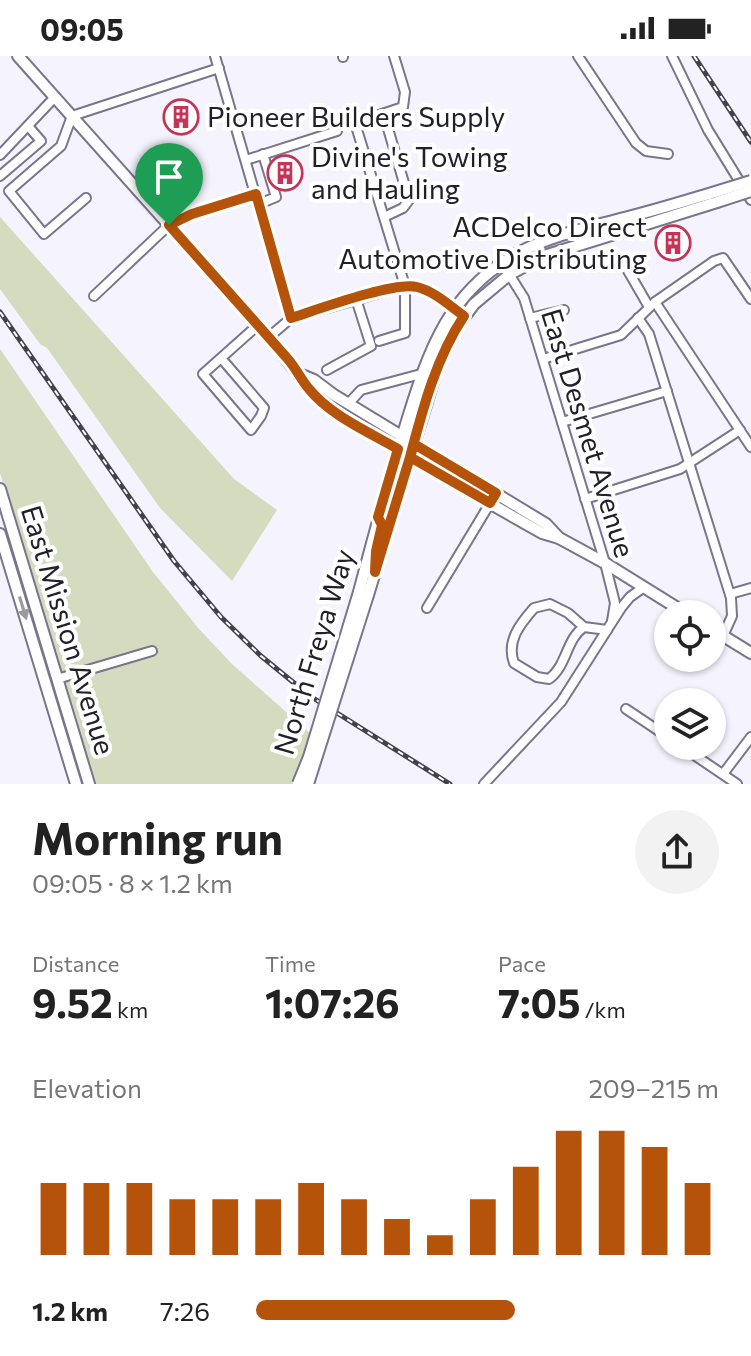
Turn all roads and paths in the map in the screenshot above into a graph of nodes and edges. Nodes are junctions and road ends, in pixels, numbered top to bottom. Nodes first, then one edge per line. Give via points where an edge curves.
1 (18, 56) edge
2 (215, 56) edge
3 (394, 56) edge
4 (578, 56) edge
5 (672, 56) edge
6 (219, 68) junction
7 (55, 97) junction
8 (384, 115) junction
9 (72, 116) junction
10 (28, 126) junction
11 (337, 131) dead end
12 (263, 154) junction
13 (668, 154) dead end
14 (0, 155) edge
15 (246, 160) junction
16 (0, 176) edge
17 (751, 181) edge
18 (751, 191) edge
19 (256, 194) junction
20 (714, 197) junction
21 (86, 198) dead end
22 (751, 200) edge
23 (259, 204) junction
24 (384, 217) junction
25 (169, 225) junction
26 (502, 263) junction
27 (627, 269) dead end
28 (510, 274) junction
29 (405, 286) junction
30 (94, 296) dead end
31 (356, 299) junction
32 (751, 299) edge
33 (652, 304) junction
34 (454, 309) junction
35 (564, 310) dead end
36 (464, 316) junction
37 (291, 318) junction
38 (530, 318) junction
39 (638, 318) junction
40 (258, 325) junction
41 (269, 337) junction
42 (379, 341) dead end
43 (221, 358) junction
44 (543, 359) junction
45 (327, 370) dead end
46 (421, 374) junction
47 (302, 375) junction
48 (667, 391) junction
49 (348, 404) junction
50 (562, 422) junction
51 (740, 430) junction
52 (402, 437) junction
53 (414, 444) junction
54 (751, 447) edge
55 (398, 449) junction
56 (410, 457) junction
57 (690, 465) junction
58 (0, 489) edge
59 (496, 493) junction
60 (585, 499) junction
61 (490, 503) junction
62 (378, 517) junction
63 (0, 534) edge
64 (559, 538) junction
65 (3, 551) edge
66 (605, 563) junction
67 (375, 572) junction
68 (644, 587) junction
69 (751, 588) edge
70 (363, 594) junction
71 (730, 594) junction
72 (665, 600) edge
73 (427, 608) dead end
74 (612, 621) junction
75 (584, 627) junction
76 (726, 629) edge
77 (607, 630) junction
78 (726, 638) edge
79 (152, 651) dead end
80 (751, 653) edge
81 (57, 679) junction
82 (626, 709) dead end
83 (654, 728) edge
84 (751, 737) edge
85 (702, 760) edge
86 (723, 774) junction
87 (76, 784) edge
88 (89, 784) edge
89 (298, 784) edge
90 (308, 784) edge
91 (484, 784) edge
92 (737, 784) edge

1 - 7 main road
2 - 6 street
3 - 8 street via 405,102
4 - 13 street via 636,143 652,154
5 - 22 street via 725,163
6 - 9 street
6 - 15 street
7 - 9 main road
7 - 10 street
8 - 24 street via 409,200
8 - 24 street via 355,123
9 - 21 street via 61,146 9,191 44,234
9 - 25 main road
10 - 14 street
10 - 16 street via 41,141
11 - 12 street
12 - 15 street
12 - 23 street via 276,197
15 - 19 street
17 - 20 main road, bridge
18 - 20 main road, bridge
19 - 23 street
19 - 25 street
20 - 26 main road, North Freya Way via 554,238
20 - 28 main road, North Freya Way via 558,251
23 - 37 street
24 - 29 street
25 - 30 street
25 - 40 main road
26 - 28 street, East Desmet Avenue
26 - 34 main road, North Freya Way
27 - 33 street
28 - 36 main road, North Freya Way
28 - 38 street, East Desmet Avenue
29 - 31 street
29 - 34 street via 428,291
29 - 42 street via 405,333
31 - 37 street
31 - 45 street via 371,346
32 - 33 street via 723,258
33 - 39 street
33 - 51 street
34 - 36 street
34 - 46 main road, North Freya Way
35 - 38 street
36 - 53 main road, North Freya Way via 442,356
37 - 41 street
38 - 44 street, East Desmet Avenue
39 - 44 street via 621,335
39 - 48 street via 648,329
40 - 41 main road
40 - 43 street
41 - 47 main road
43 - 43 street via 203,374 251,430 264,408
44 - 50 street, East Desmet Avenue
46 - 49 street via 361,390
46 - 52 main road, North Freya Way
47 - 49 main road
47 - 55 main road via 308,388 333,410
48 - 50 street
48 - 57 street
49 - 52 main road
50 - 60 street, East Desmet Avenue
51 - 54 street
51 - 57 street
52 - 53 main road
52 - 55 main road, North Freya Way
53 - 56 main road, North Freya Way
53 - 59 main road
55 - 56 main road
55 - 62 main road, North Freya Way
56 - 61 main road
56 - 67 main road, North Freya Way
57 - 60 street
57 - 71 street
58 - 81 main road, East Mission Avenue
59 - 61 street
59 - 64 main road
60 - 66 street, East Desmet Avenue
61 - 64 main road
61 - 73 street
62 - 67 main road via 382,525
62 - 70 main road, North Freya Way
63 - 65 main road, East Mission Avenue
64 - 66 main road
65 -> 87 main road, East Mission Avenue
66 - 68 main road
66 - 74 street, East Desmet Avenue via 615,607
67 - 70 main road, North Freya Way
68 - 72 main road
68 - 74 street
69 - 71 street
70 - 89 main road, North Freya Way, bridge
70 - 90 main road, North Freya Way, bridge
71 - 76 street via 732,616
74 - 77 street
75 - 75 street via 557,606 534,608 511,643 514,663 549,679 558,672 575,633
75 - 77 street
77 - 91 street via 561,702
78 - 80 main road
79 - 81 street
81 - 88 main road, East Mission Avenue
82 - 83 street
84 - 86 street
85 - 86 street
86 - 92 street

